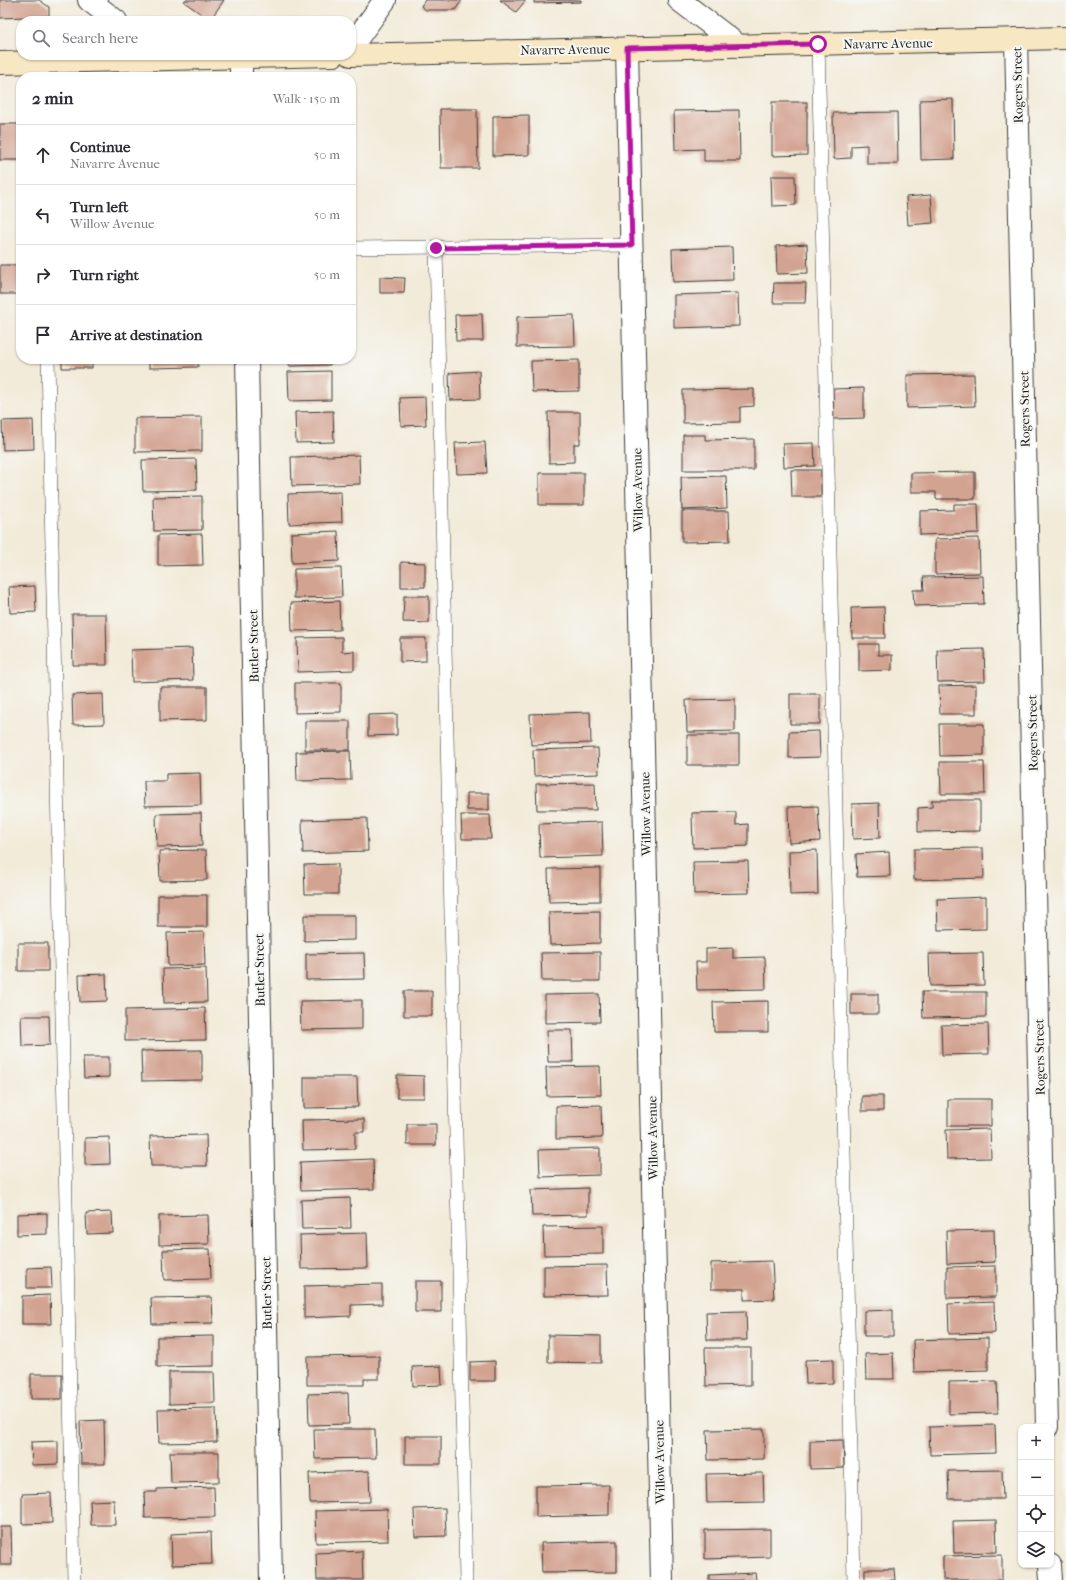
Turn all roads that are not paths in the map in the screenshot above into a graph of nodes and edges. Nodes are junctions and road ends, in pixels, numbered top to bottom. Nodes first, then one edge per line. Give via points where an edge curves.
1 (89, 0) edge
2 (385, 0) edge
3 (679, 0) edge
4 (110, 16) edge
5 (1066, 38) edge
6 (1016, 39) junction
7 (356, 40) edge
8 (818, 44) junction
9 (739, 46) junction
10 (627, 48) junction
11 (356, 55) edge
12 (132, 60) edge
13 (186, 60) edge
14 (295, 60) edge
15 (0, 63) edge
16 (241, 67) edge
17 (42, 69) edge
18 (632, 245) junction
19 (356, 248) edge
20 (436, 248) junction
21 (48, 364) edge
22 (247, 364) edge
23 (1047, 1424) edge
24 (1050, 1568) edge
25 (74, 1580) edge
26 (271, 1580) edge
27 (466, 1580) edge
28 (662, 1580) edge
29 (854, 1580) edge
30 (1050, 1580) edge

1 - 4 street
2 - 7 street
3 - 9 street
5 - 6 street, Navarre Avenue
6 - 8 street, Navarre Avenue
6 - 23 street, Rogers Street
8 - 9 street, Navarre Avenue
8 - 29 lane
9 - 10 street, Navarre Avenue
10 - 11 street, Navarre Avenue
10 - 18 street, Willow Avenue
12 - 17 street
13 - 16 street
14 - 16 street
15 - 17 street
18 - 20 lane
18 - 28 street, Willow Avenue
19 - 20 lane
20 - 27 lane
21 - 25 lane
22 - 26 street, Butler Street
24 - 30 street

